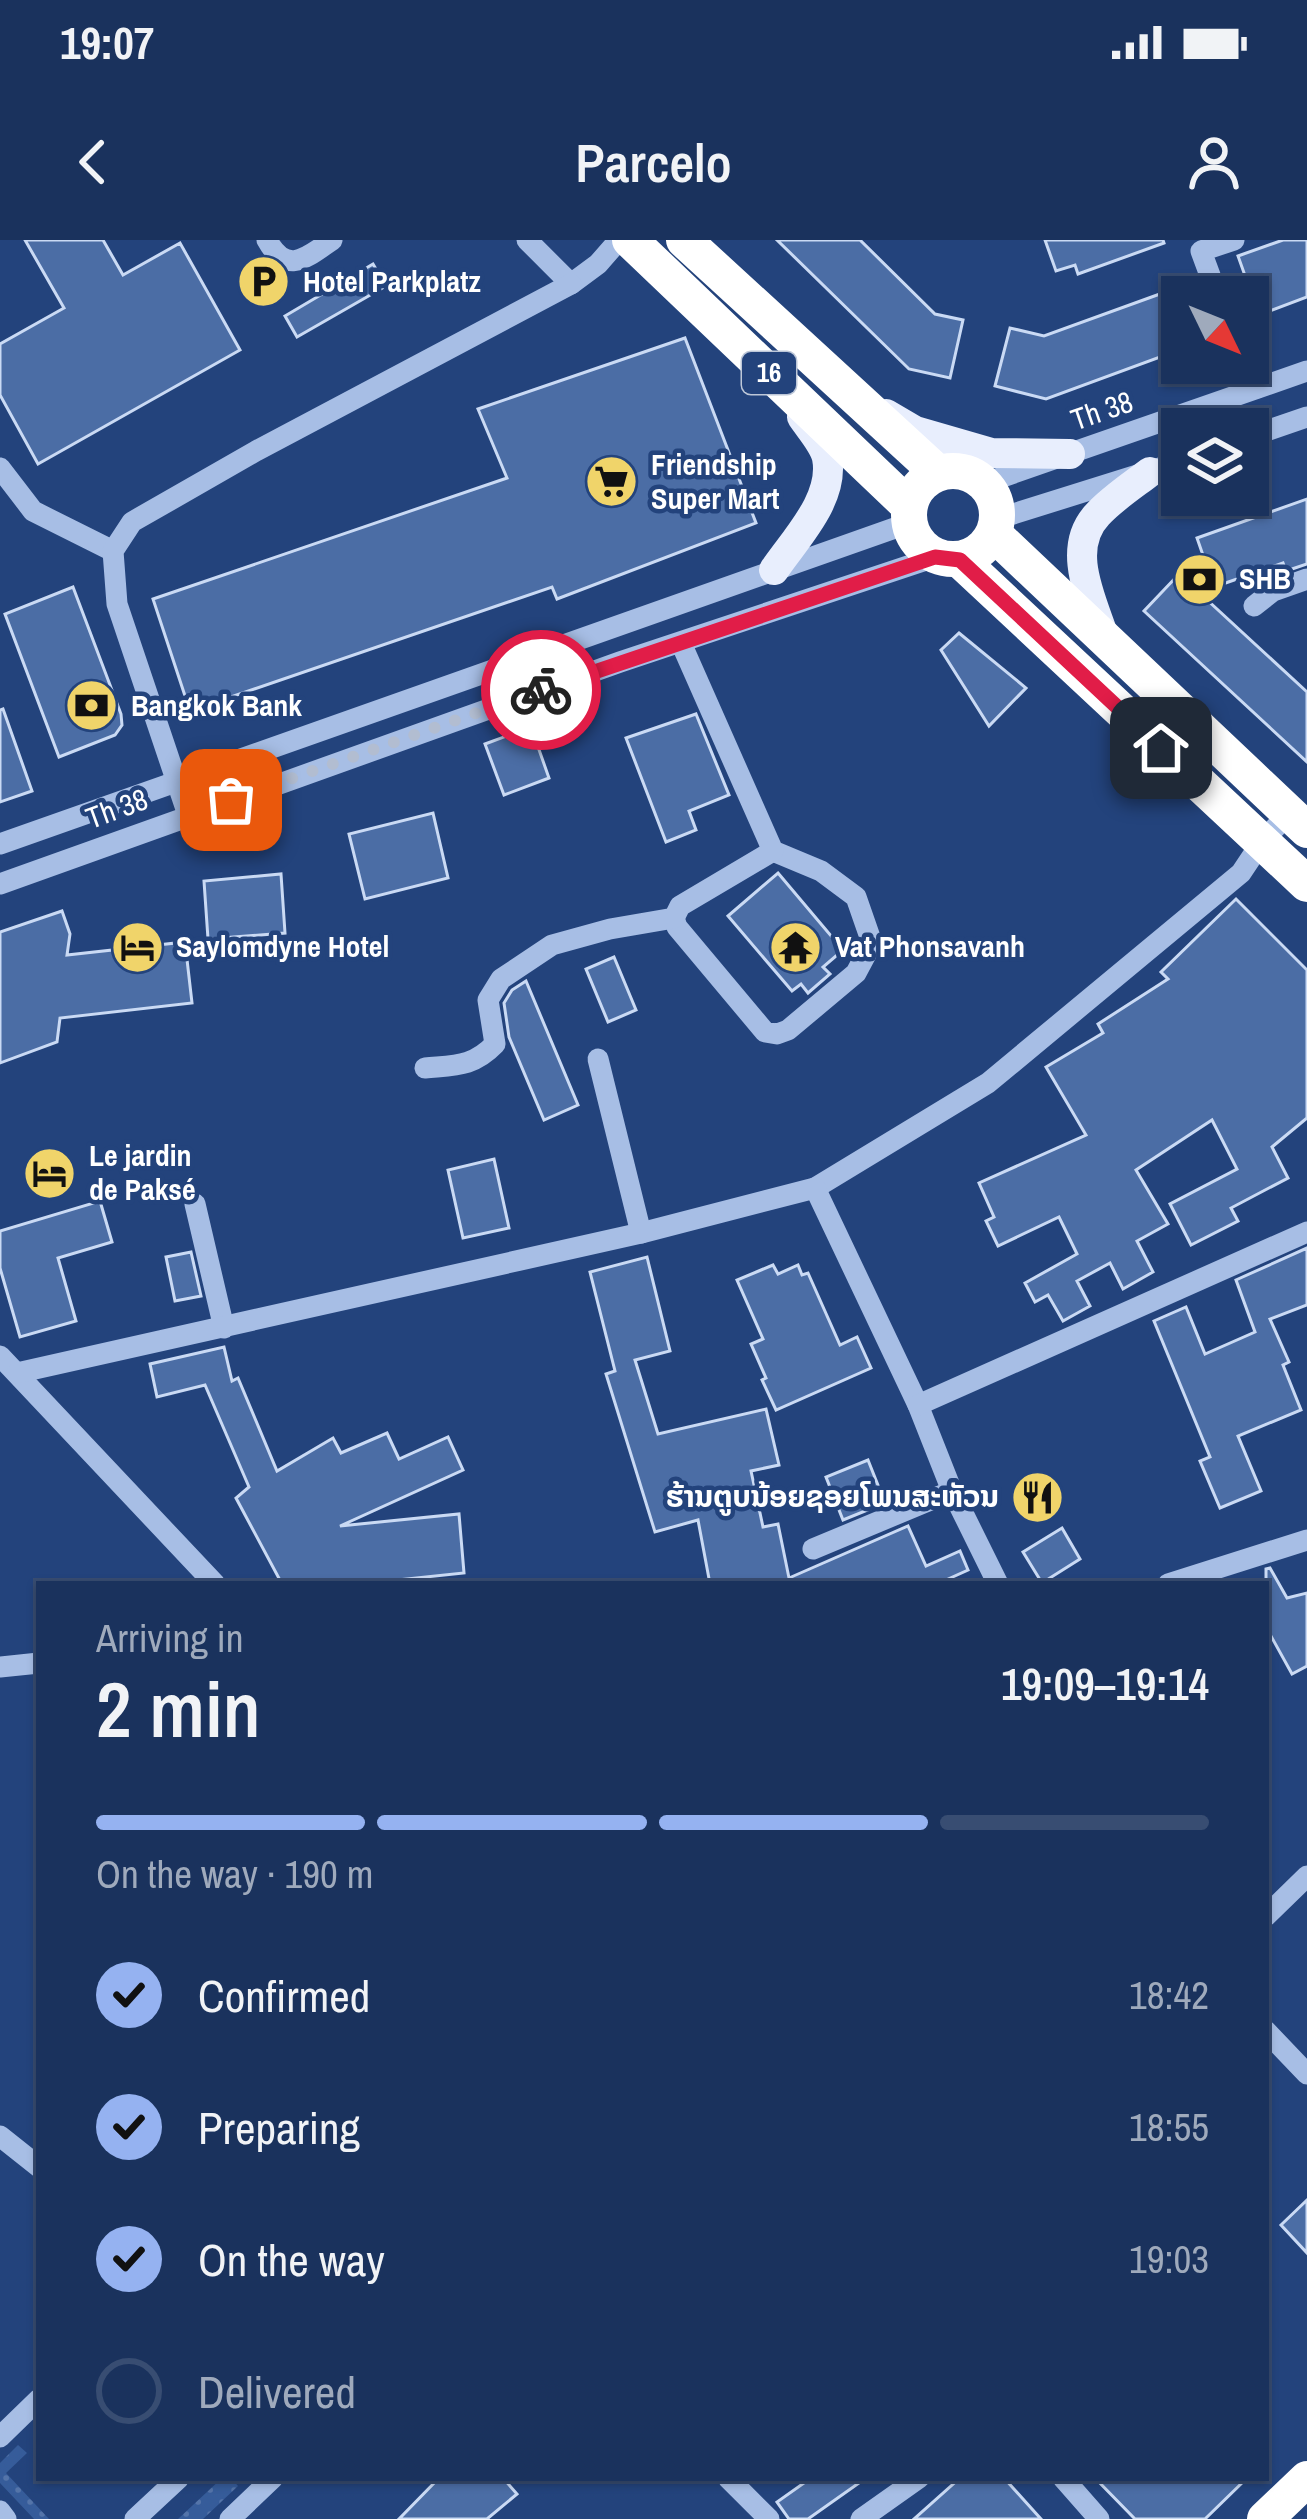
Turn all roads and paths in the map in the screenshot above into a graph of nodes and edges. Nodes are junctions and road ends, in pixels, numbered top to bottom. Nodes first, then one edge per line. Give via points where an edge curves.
1 (267, 240) edge
2 (332, 240) edge
3 (527, 240) edge
4 (619, 240) edge
5 (630, 240) edge
6 (684, 240) edge
7 (1234, 240) edge
8 (1199, 246) edge
9 (1210, 276) edge
10 (571, 284) junction
11 (1307, 371) edge
12 (1255, 384) edge
13 (783, 386) junction
14 (1257, 388) junction
15 (849, 391) junction
16 (1307, 417) edge
17 (1269, 430) edge
18 (1070, 454) junction
19 (0, 468) edge
20 (1161, 468) edge
21 (1150, 472) junction
22 (938, 473) junction
23 (985, 483) junction
24 (909, 514) junction
25 (996, 527) junction
26 (113, 551) junction
27 (948, 558) junction
28 (774, 570) junction
29 (1307, 579) edge
30 (1254, 606) dead end
31 (606, 628) junction
32 (1105, 640) junction
33 (681, 643) junction
34 (620, 662) junction
35 (176, 780) junction
36 (188, 815) junction
37 (1298, 822) edge
38 (1261, 843) junction
39 (0, 844) edge
40 (773, 851) junction
41 (0, 884) edge
42 (1307, 884) edge
43 (674, 918) junction
44 (598, 1059) dead end
45 (425, 1068) dead end
46 (815, 1188) junction
47 (195, 1204) dead end
48 (1307, 1232) edge
49 (641, 1233) junction
50 (224, 1328) junction
51 (0, 1356) edge
52 (16, 1373) junction
53 (918, 1405) junction
54 (952, 1492) junction
55 (1307, 1540) edge
56 (813, 1549) dead end
57 (212, 1581) edge
58 (990, 1581) edge
59 (1177, 1581) edge
60 (36, 1663) edge
61 (0, 1667) edge
62 (1307, 1876) edge
63 (1269, 1913) edge
64 (1269, 2035) edge
65 (1307, 2074) edge
66 (0, 2136) edge
67 (36, 2165) edge
68 (36, 2402) edge
69 (0, 2437) edge
70 (1307, 2479) edge
71 (176, 2481) edge
72 (731, 2481) edge
73 (915, 2481) edge
74 (1066, 2481) edge
75 (260, 2482) edge
76 (0, 2511) edge
77 (6, 2519) edge
78 (135, 2519) edge
79 (230, 2519) edge
80 (769, 2519) edge
81 (861, 2519) edge
82 (1099, 2519) edge
83 (1265, 2519) edge

1 - 2 street via 286,261 301,262
3 - 10 street
4 - 10 street
5 - 13 highway, 16
6 - 15 highway, 16
7 - 8 street
8 - 9 street
10 - 26 street via 132,522
11 - 14 street, Th 38
12 - 14 street
13 - 24 highway, 16
13 - 28 main road via 827,456 827,483
14 - 18 street, Th 38
15 - 18 main road via 915,431 956,444
15 - 22 highway, 16
16 - 17 street
18 - 23 street, Th 38
19 - 26 street via 33,511
20 - 21 street
21 - 25 street
21 - 32 main road via 1095,516 1084,539 1081,566
22 - 23 highway via 963,472
22 - 24 highway via 920,485
23 - 25 highway
24 - 27 highway, 16 via 923,549
24 - 28 street, Th 38
25 - 27 highway via 980,551
25 - 32 highway
26 - 35 street via 117,604
27 - 33 street, Th 38
27 - 38 highway, 16
28 - 31 street, Th 38
29 - 30 street
31 - 34 street
31 - 35 street, Th 38
32 - 37 highway
33 - 34 street, Th 38
33 - 40 street
34 - 36 street, Th 38
35 - 36 street
35 - 39 street, Th 38
36 - 41 street, Th 38
37 - 38 street
38 - 42 highway, 16
38 - 46 street via 1241,873 988,1083
40 - 43 street
40 - 43 street via 856,897 872,943 856,973 788,1030 765,1032
43 - 45 street via 552,945 501,979 488,1000 495,1044 481,1058
44 - 49 street
46 - 49 street
46 - 53 street
47 - 50 street
48 - 53 street
49 - 50 street
50 - 52 street
51 - 52 street
52 - 57 street
53 - 54 street
54 - 56 street
54 - 58 street
55 - 59 street
60 - 61 street
62 - 63 street
64 - 65 street
66 - 67 street
68 - 69 street
70 - 83 highway
71 - 78 street
72 - 80 street
73 - 81 street
74 - 82 street
75 - 79 street
76 - 77 street

